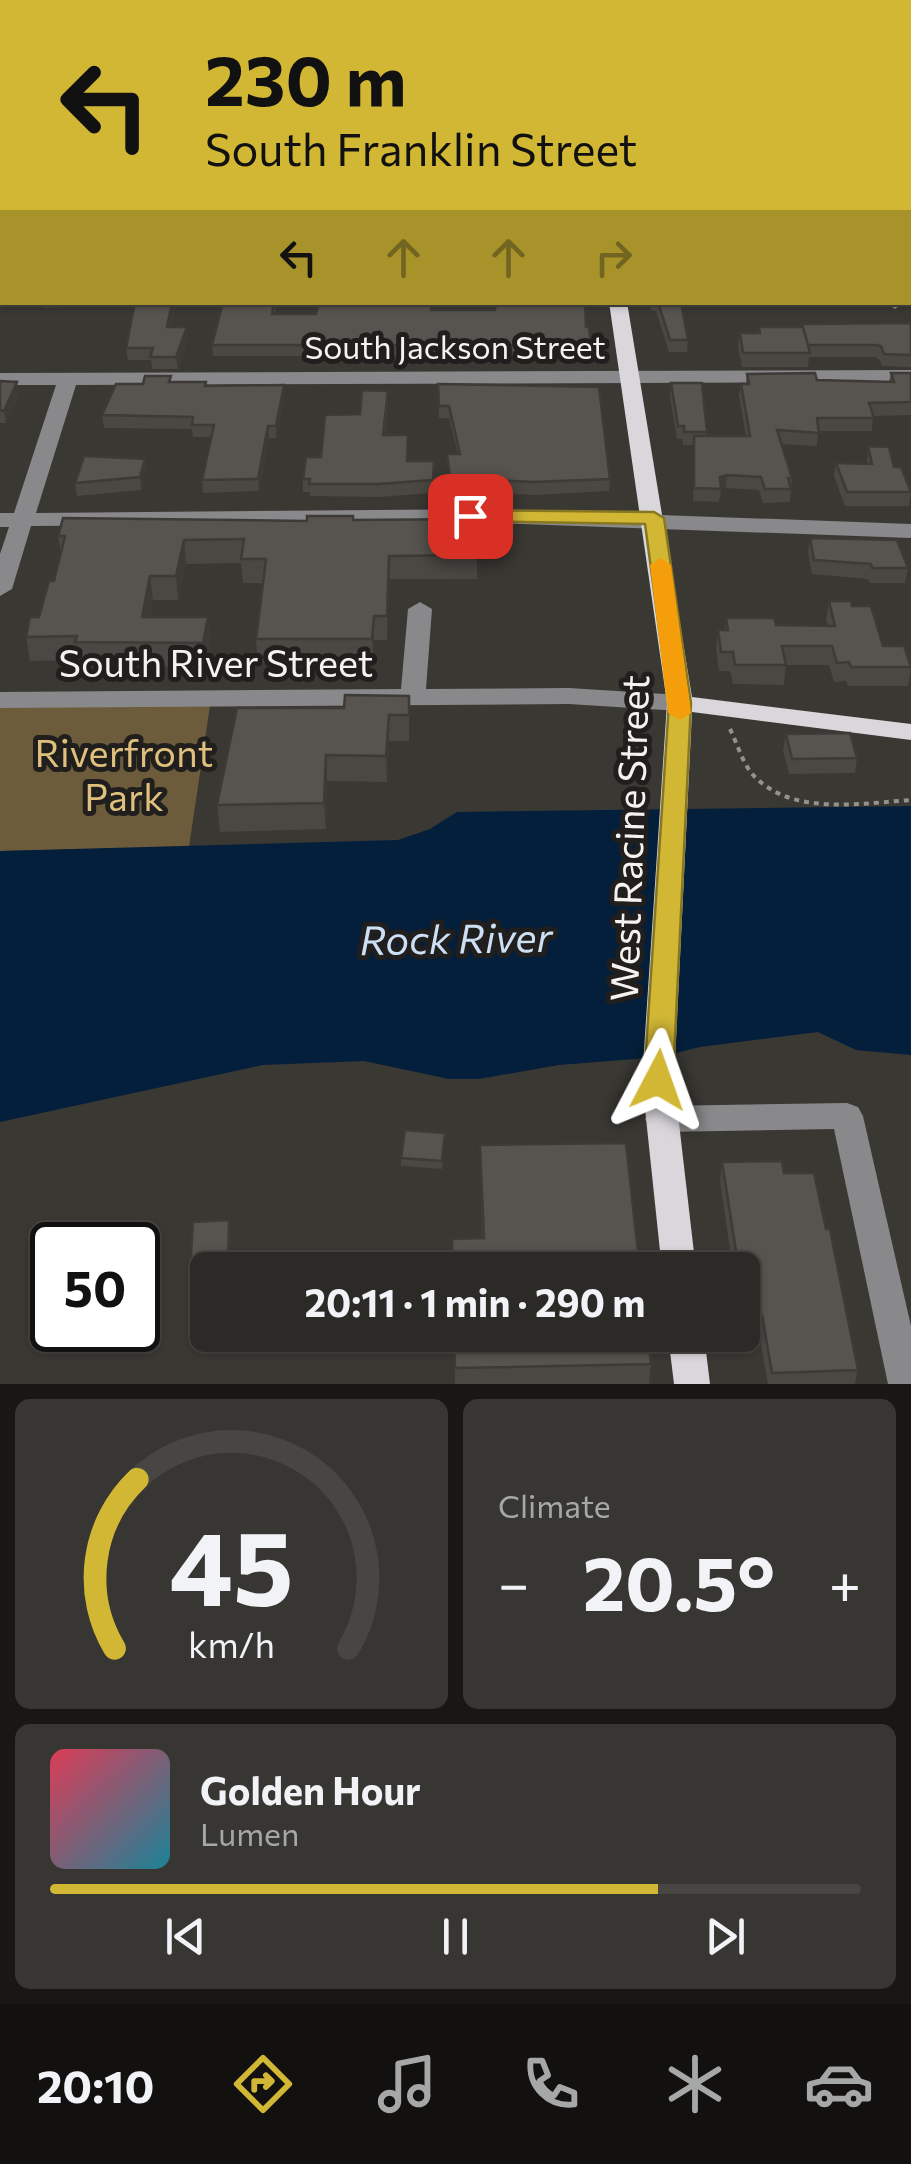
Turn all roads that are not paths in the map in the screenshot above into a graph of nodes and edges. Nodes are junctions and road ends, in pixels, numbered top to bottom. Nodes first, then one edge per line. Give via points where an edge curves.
1 (618, 305) edge
2 (628, 375) junction
3 (911, 376) edge
4 (0, 379) edge
5 (68, 379) junction
6 (654, 518) junction
7 (11, 520) edge
8 (911, 530) edge
9 (0, 589) edge
10 (420, 609) dead end
11 (413, 698) junction
12 (0, 700) edge
13 (680, 703) junction
14 (911, 732) edge
15 (661, 1119) junction
16 (677, 1252) edge
17 (688, 1352) edge
18 (692, 1384) edge
19 (906, 1384) edge

1 - 2 main road, West Racine Street
2 - 3 street, South Jackson Street
2 - 5 street, South Jackson Street
2 - 6 main road, West Racine Street
4 - 5 street, South Jackson Street
5 - 7 street
6 - 7 street
6 - 8 street
6 - 13 main road, West Racine Street
7 - 9 street
10 - 11 street
11 - 12 street, South River Street
11 - 13 street, South River Street
13 - 14 main road, South River Street
13 - 15 main road, West Racine Street
15 - 16 main road, West Racine Street
15 - 19 street via 847,1116
17 - 18 main road

